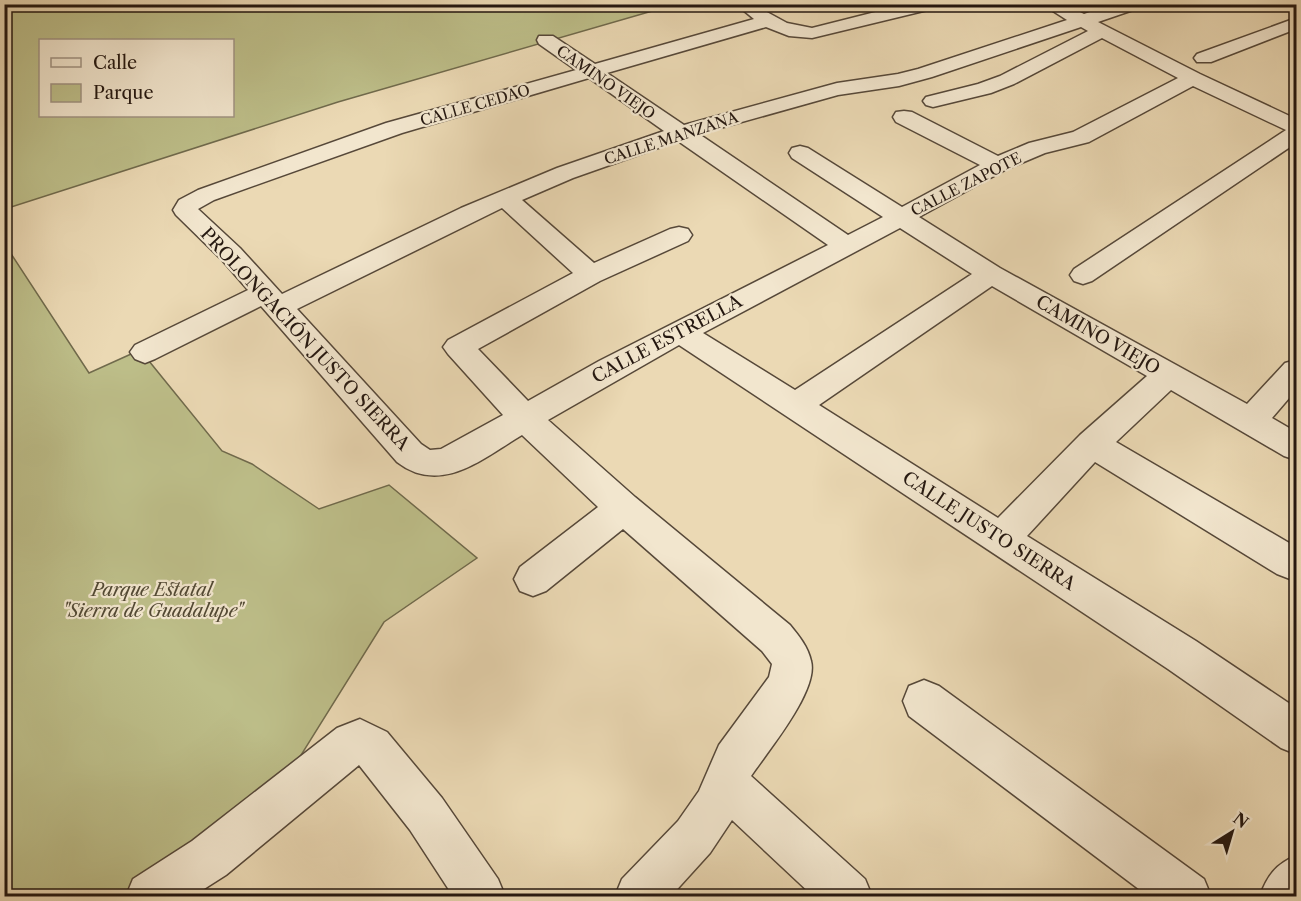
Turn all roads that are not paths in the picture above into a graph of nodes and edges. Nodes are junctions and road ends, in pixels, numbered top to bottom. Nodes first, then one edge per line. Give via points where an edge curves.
1 (930, 4) edge
2 (1050, 4) edge
3 (1133, 4) edge
4 (762, 13) edge
5 (1296, 23) edge
6 (1091, 26) junction
7 (546, 40) dead end
8 (1204, 58) dead end
9 (591, 72) junction
10 (1193, 78) junction
11 (933, 101) dead end
12 (904, 117) dead end
13 (1296, 127) edge
14 (679, 133) junction
15 (1296, 133) edge
16 (800, 153) dead end
17 (997, 165) junction
18 (505, 198) junction
19 (188, 205) joint
20 (902, 218) junction
21 (680, 235) dead end
22 (846, 245) junction
23 (991, 274) junction
24 (591, 275) junction
25 (1083, 275) dead end
26 (272, 300) junction
27 (680, 332) junction
28 (145, 352) dead end
29 (1296, 371) edge
30 (1168, 375) junction
31 (795, 406) junction
32 (524, 417) junction
33 (1251, 421) junction
34 (1092, 444) junction
35 (1296, 447) edge
36 (434, 465) joint
37 (623, 508) junction
38 (1001, 539) junction
39 (1290, 562) dead end
40 (533, 579) dead end
41 (924, 701) dead end
42 (1296, 733) edge
43 (726, 783) junction
44 (1296, 880) edge
45 (150, 897) edge
46 (481, 897) edge
47 (639, 897) edge
48 (848, 897) edge
49 (1187, 897) edge
50 (1284, 897) edge

1 - 4 street via 812,33 797,32
2 - 6 street
3 - 6 street
4 - 9 street, CALLE CEDAO
5 - 8 street
6 - 10 street
6 - 11 street via 1007,80
6 - 14 street, CALLE MANZANA via 899,80 837,89
7 - 9 street, CAMINO VIEJO
9 - 14 street, CAMINO VIEJO
9 - 19 street, CALLE CEDAO via 394,128 206,195
10 - 13 street
10 - 17 street, CALLE ZAPOTE via 1081,137 1037,148
12 - 17 street
14 - 18 street, CALLE MANZANA
14 - 22 street, CAMINO VIEJO
15 - 25 street
16 - 20 street, CAMINO VIEJO
17 - 20 street, CALLE ZAPOTE
18 - 24 street
18 - 26 street, CALLE MANZANA
19 - 26 street, PROLONGACIÓN JUSTO SIERRA via 185,210
20 - 22 street, CALLE ESTRELLA
20 - 23 street, CAMINO VIEJO
21 - 24 street
22 - 27 street, CALLE ESTRELLA
23 - 30 street, CAMINO VIEJO
23 - 31 street
24 - 32 street via 458,347
26 - 28 street, CALLE MANZANA
26 - 36 street, PROLONGACIÓN JUSTO SIERRA via 409,453 421,463
27 - 31 street, CALLE JUSTO SIERRA
27 - 32 street, CALLE ESTRELLA
29 - 33 street
30 - 33 street, CAMINO VIEJO
30 - 34 street
31 - 38 street, CALLE JUSTO SIERRA
32 - 36 street, CALLE ESTRELLA via 453,459
32 - 37 street
33 - 35 street, CAMINO VIEJO
34 - 38 street
34 - 39 street
37 - 40 street
37 - 43 street via 776,638 792,663 788,686 735,761
38 - 42 street, CALLE JUSTO SIERRA
41 - 49 street
43 - 47 street via 694,837
43 - 48 street
44 - 50 street
45 - 46 street via 208,858 352,743 364,741 426,814

